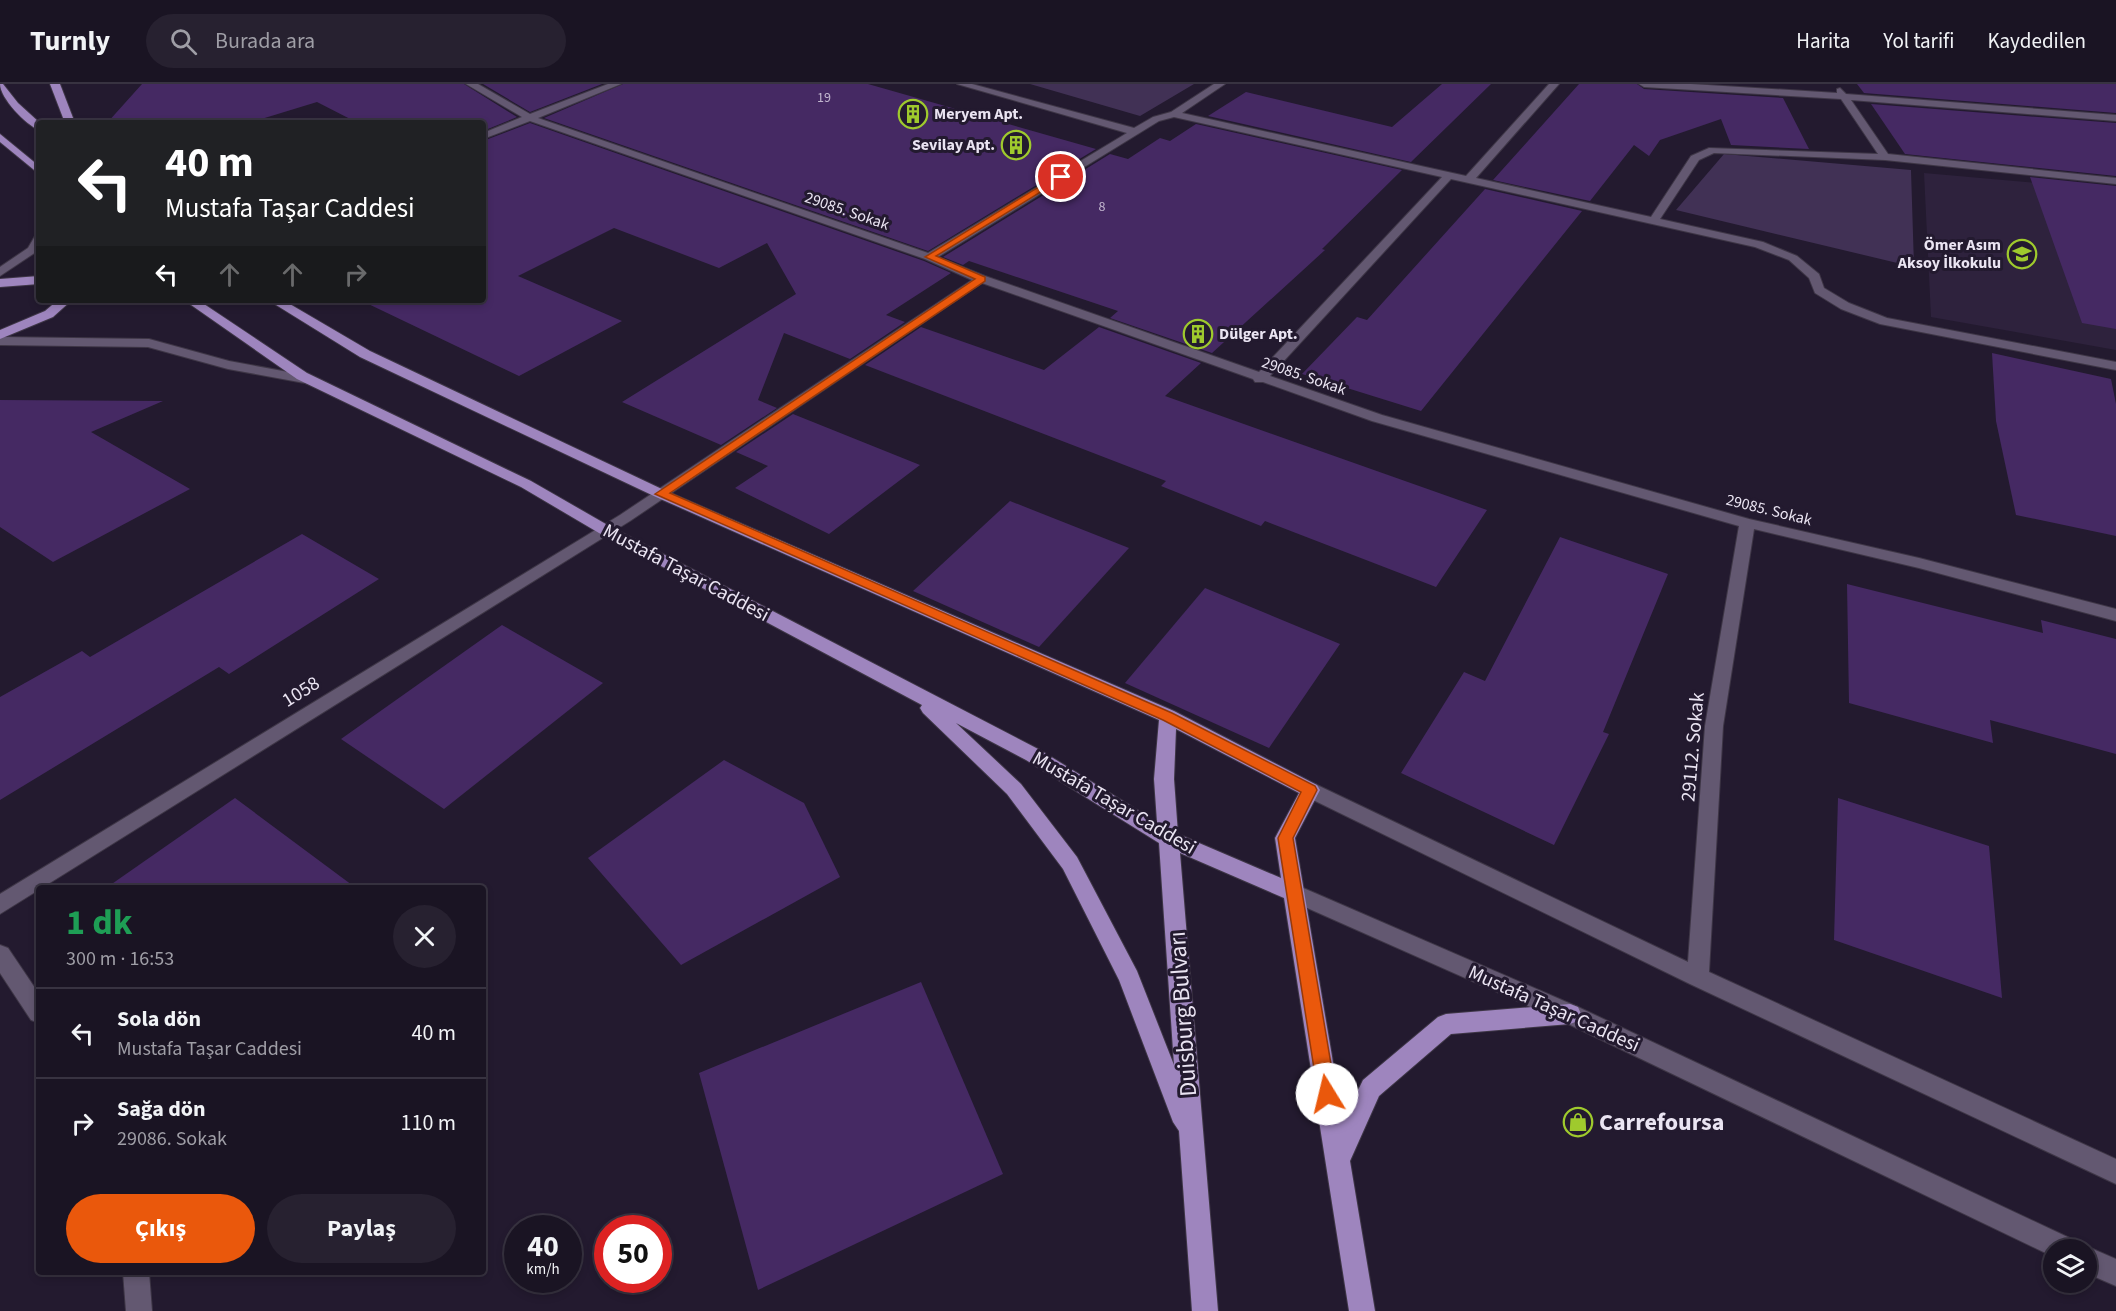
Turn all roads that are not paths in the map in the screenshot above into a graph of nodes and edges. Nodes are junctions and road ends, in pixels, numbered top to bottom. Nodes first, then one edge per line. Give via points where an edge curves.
1 (55, 84) edge
2 (471, 84) edge
3 (616, 84) edge
4 (966, 84) edge
5 (1220, 84) edge
6 (1554, 84) edge
7 (1644, 84) edge
8 (1836, 84) edge
9 (0, 86) edge
10 (1843, 97) junction
11 (1174, 114) junction
12 (530, 118) junction
13 (2116, 118) edge
14 (69, 120) edge
15 (36, 124) edge
16 (1136, 132) junction
17 (486, 135) edge
18 (0, 137) edge
19 (0, 144) edge
20 (18, 153) junction
21 (1885, 157) junction
22 (36, 168) edge
23 (1450, 174) junction
24 (1470, 178) junction
25 (2116, 181) edge
26 (1654, 220) junction
27 (36, 243) edge
28 (929, 257) junction
29 (0, 272) edge
30 (981, 279) junction
31 (36, 280) edge
32 (0, 283) edge
33 (62, 303) edge
34 (194, 303) edge
35 (279, 303) edge
36 (0, 336) edge
37 (0, 341) edge
38 (2116, 366) edge
39 (1260, 378) junction
40 (310, 380) junction
41 (661, 494) junction
42 (1747, 523) junction
43 (606, 530) junction
44 (2116, 615) edge
45 (913, 692) junction
46 (1168, 716) junction
47 (1310, 790) junction
48 (1169, 839) junction
49 (1294, 893) junction
50 (0, 905) edge
51 (0, 955) edge
52 (1698, 977) junction
53 (36, 1008) edge
54 (1570, 1014) junction
55 (1192, 1140) junction
56 (1337, 1161) junction
57 (2116, 1172) edge
58 (2044, 1239) edge
59 (2097, 1264) edge
60 (2116, 1273) edge
61 (136, 1275) edge
62 (139, 1311) edge
63 (1206, 1311) edge
64 (1362, 1311) edge

1 - 14 main road
2 - 12 street, 29085. Sokak
3 - 12 street
4 - 16 street
5 - 11 street
6 - 24 street
7 - 10 street
8 - 10 street
9 - 15 main road
10 - 13 street
10 - 21 street
11 - 16 street via 1156,119
11 - 23 street
12 - 17 street
12 - 28 street, 29085. Sokak
16 - 28 street
18 - 20 main road
19 - 20 main road
20 - 22 main road
21 - 25 street
21 - 26 street via 1713,150 1695,158
23 - 24 street
23 - 39 street
24 - 26 street
26 - 38 street via 1759,244 1792,258 1815,278 1819,290 1845,306 1884,321
27 - 29 street
28 - 30 street, 29085. Sokak
30 - 39 street, 29085. Sokak
30 - 41 street, 1058
31 - 32 main road
33 - 36 main road via 49,314
34 - 40 main road, Mustafa Taşar Caddesi
35 - 41 main road via 365,354
37 - 40 street via 149,343 228,365
39 - 42 street, 29085. Sokak via 1377,418
40 - 43 main road, Mustafa Taşar Caddesi via 526,484
41 - 43 street, 1058
41 - 46 main road
42 - 44 street, 29085. Sokak via 1919,562
42 - 52 street, 29112. Sokak via 1714,726
43 - 45 main road, Mustafa Taşar Caddesi
43 - 50 street, 1058
45 - 48 main road, Mustafa Taşar Caddesi via 1033,755
45 - 55 main road via 1014,789 1070,863 1129,978
46 - 47 main road
46 - 48 main road, Duisburg Bulvarı via 1164,779
47 - 49 main road via 1285,838
47 - 52 street
48 - 49 main road, Mustafa Taşar Caddesi
48 - 55 main road, Duisburg Bulvarı
49 - 54 street, Mustafa Taşar Caddesi
49 - 56 main road
51 - 53 street
52 - 57 street
54 - 56 main road via 1446,1024 1371,1088
54 - 58 street, Mustafa Taşar Caddesi
55 - 63 main road, Duisburg Bulvarı
56 - 64 main road
59 - 60 street
61 - 62 street

